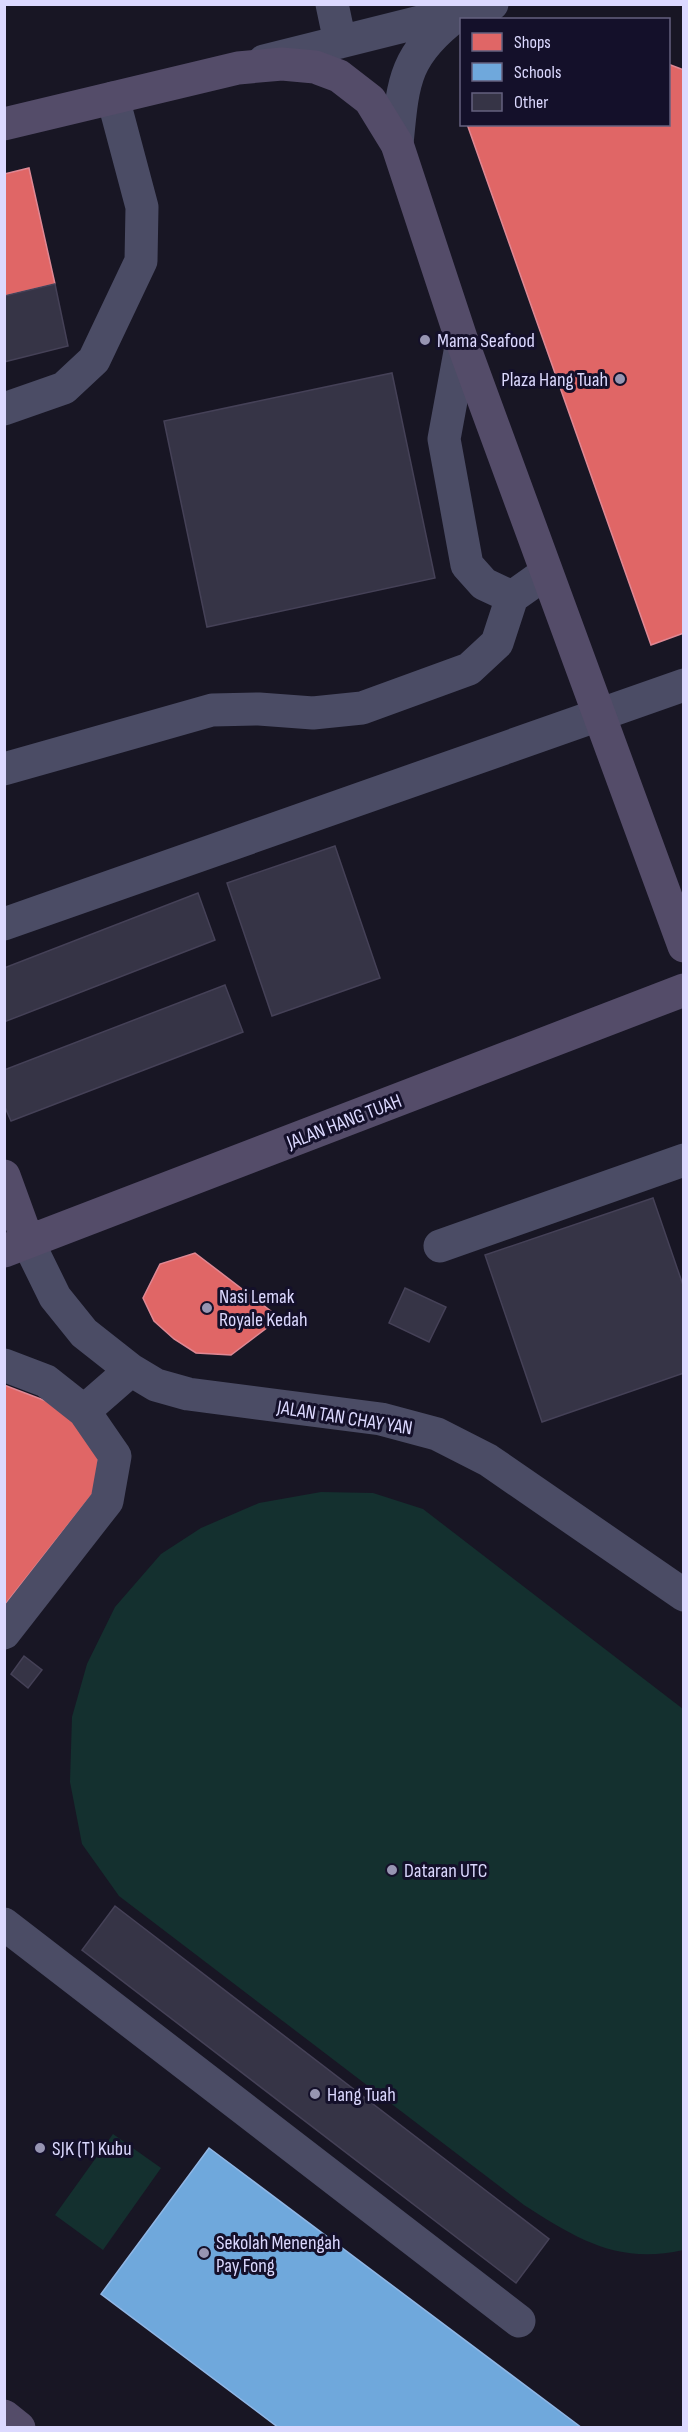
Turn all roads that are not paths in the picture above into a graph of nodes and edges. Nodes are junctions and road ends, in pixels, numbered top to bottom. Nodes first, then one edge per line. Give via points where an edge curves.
1 (332, 4) edge
2 (492, 4) edge
3 (461, 12) junction
4 (340, 42) junction
5 (238, 68) junction
6 (113, 98) junction
7 (4, 124) edge
8 (397, 144) junction
9 (462, 341) junction
10 (4, 408) edge
11 (546, 573) junction
12 (512, 597) junction
13 (684, 685) edge
14 (599, 715) junction
15 (7, 760) edge
16 (4, 924) edge
17 (684, 946) edge
18 (684, 990) edge
19 (682, 1165) edge
20 (4, 1176) edge
21 (16, 1246) edge
22 (441, 1246) dead end
23 (4, 1365) edge
24 (131, 1370) junction
25 (84, 1410) junction
26 (684, 1594) edge
27 (4, 1633) edge
28 (4, 1924) edge
29 (519, 2320) dead end
30 (4, 2416) edge
31 (19, 2427) edge

1 - 4 street
2 - 3 street
3 - 4 street
3 - 8 street via 432,34 413,59 402,94
4 - 5 street
5 - 6 main road
5 - 8 main road via 293,65 315,67 339,76 370,100
6 - 7 main road
6 - 10 street via 142,207 141,261 94,360 64,388
8 - 9 main road
9 - 11 main road
9 - 12 street via 444,439 465,553 468,565 484,584
11 - 12 street
11 - 14 main road
12 - 15 street via 497,643 469,669 362,708 313,713 212,710
13 - 14 street
14 - 16 street
14 - 17 main road
18 - 21 main road, JALAN HANG TUAH
19 - 22 street
20 - 21 main road
21 - 24 street, JALAN TAN CHAY YAN via 84,1333
23 - 25 street via 46,1381
24 - 25 street
24 - 26 street, JALAN TAN CHAY YAN via 156,1385 188,1394 381,1419 437,1434 488,1460
25 - 27 street via 115,1456 107,1501
28 - 29 street
30 - 31 main road

